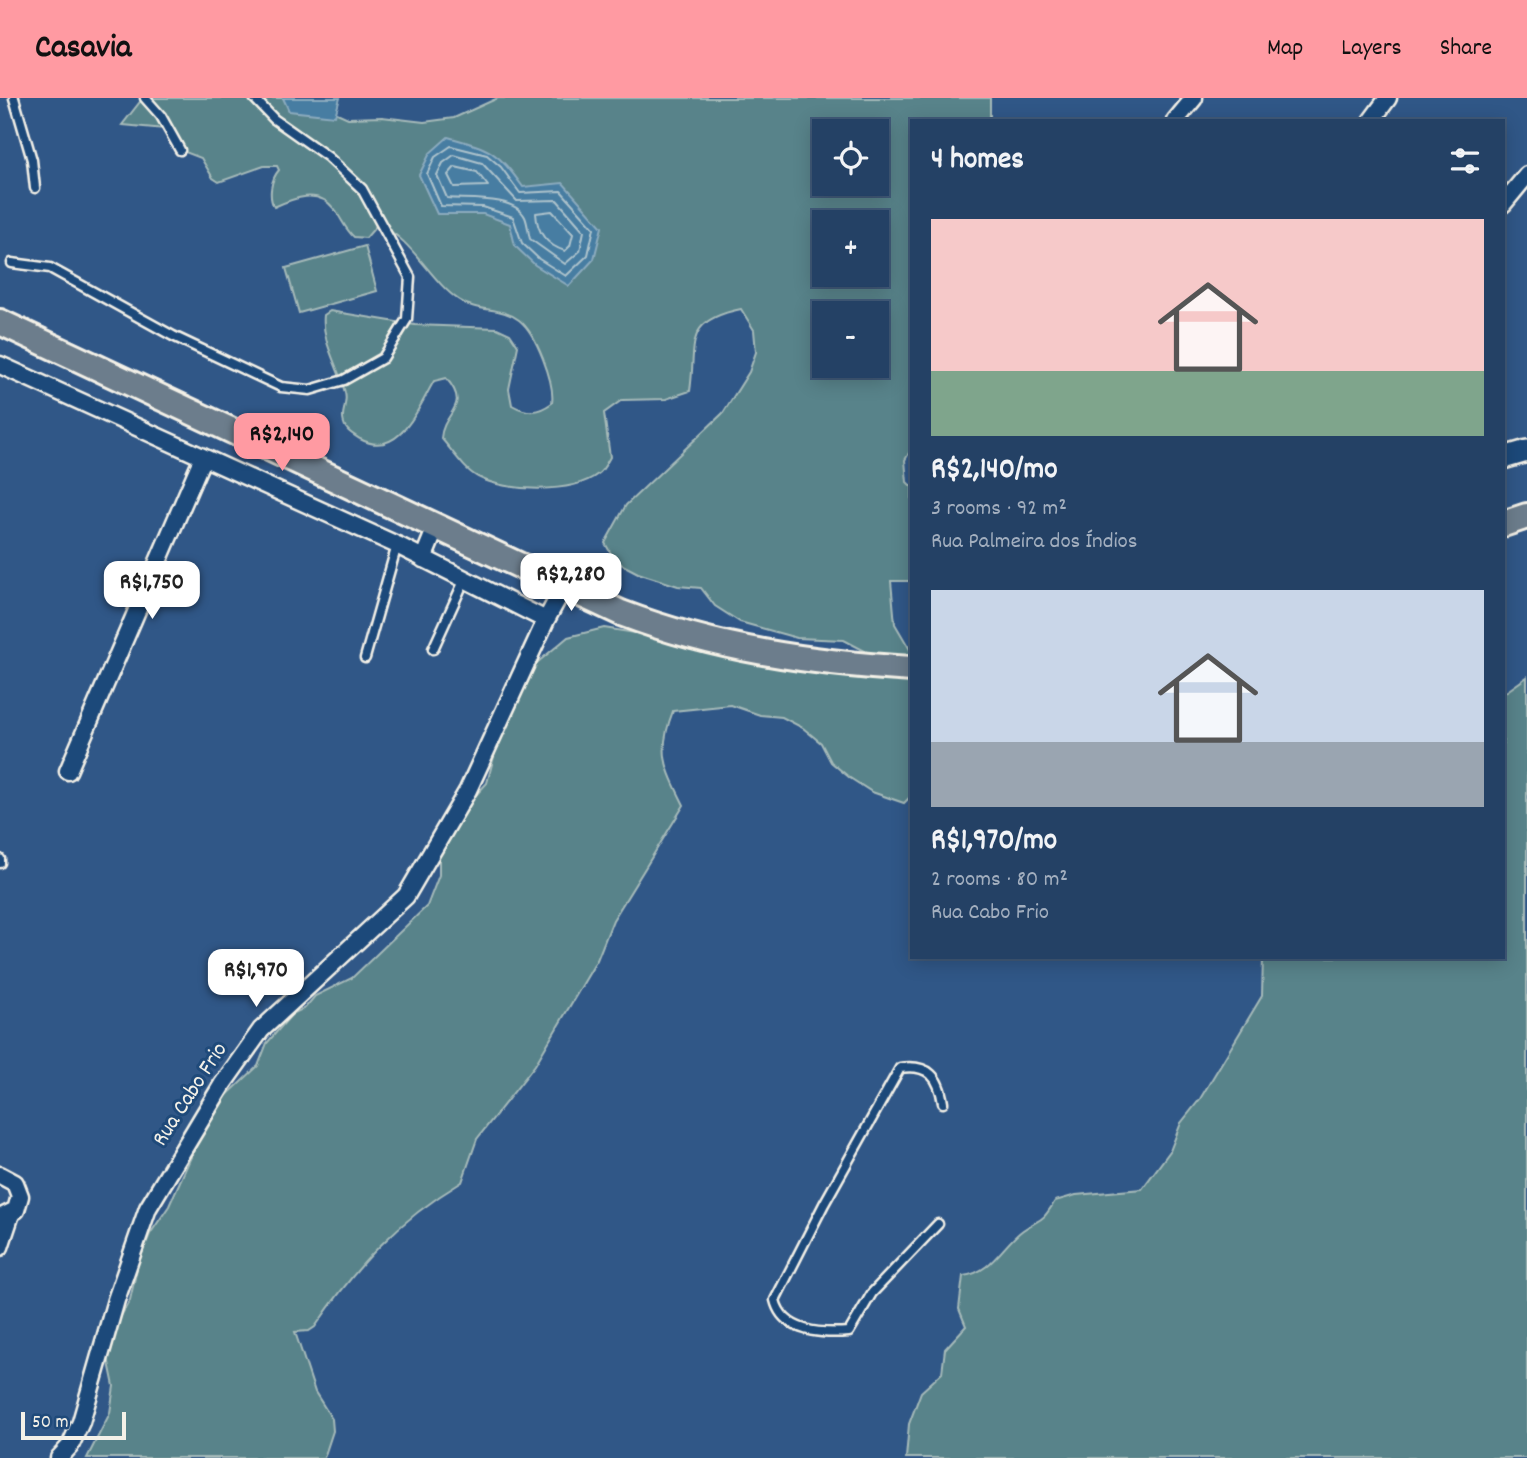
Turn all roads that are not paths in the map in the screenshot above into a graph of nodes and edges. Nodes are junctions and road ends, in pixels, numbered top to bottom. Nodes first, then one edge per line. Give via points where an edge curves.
1 (14, 98) edge
2 (145, 98) edge
3 (254, 98) edge
4 (1195, 98) edge
5 (1388, 98) edge
6 (1177, 119) edge
7 (1372, 119) edge
8 (180, 150) dead end
9 (1527, 175) edge
10 (35, 188) dead end
11 (1505, 202) edge
12 (12, 263) dead end
13 (0, 322) edge
14 (0, 365) edge
15 (1527, 451) edge
16 (203, 457) junction
17 (1505, 457) edge
18 (1527, 516) edge
19 (1505, 523) edge
20 (437, 525) junction
21 (397, 545) junction
22 (423, 559) junction
23 (464, 581) junction
24 (564, 587) junction
25 (546, 620) junction
26 (433, 649) dead end
27 (365, 658) dead end
28 (910, 669) edge
29 (68, 771) dead end
30 (943, 1103) dead end
31 (0, 1175) edge
32 (5, 1216) edge
33 (938, 1224) dead end
34 (0, 1247) edge
35 (59, 1458) edge

1 - 10 lane
2 - 8 lane
3 - 12 lane via 362,189 410,276 407,318 383,358 344,380 310,390 281,387 173,337 50,268
4 - 6 street
5 - 7 street
9 - 11 street
13 - 20 main road
14 - 16 street
15 - 17 main road
16 - 21 street
16 - 29 street
18 - 19 main road
20 - 22 street
20 - 24 main road
21 - 22 street
21 - 27 lane
22 - 23 street
23 - 25 street
23 - 26 lane
24 - 25 street, Rua Cabo Frio
24 - 28 main road via 639,620 742,649 828,664
25 - 35 street, Rua Cabo Frio via 468,790 406,896 261,1030 148,1208 81,1422
30 - 33 lane via 939,1082 930,1072 916,1066 900,1068 775,1300 778,1313 819,1335 849,1332 872,1293
31 - 32 street via 10,1178 19,1189 19,1203
32 - 34 street

